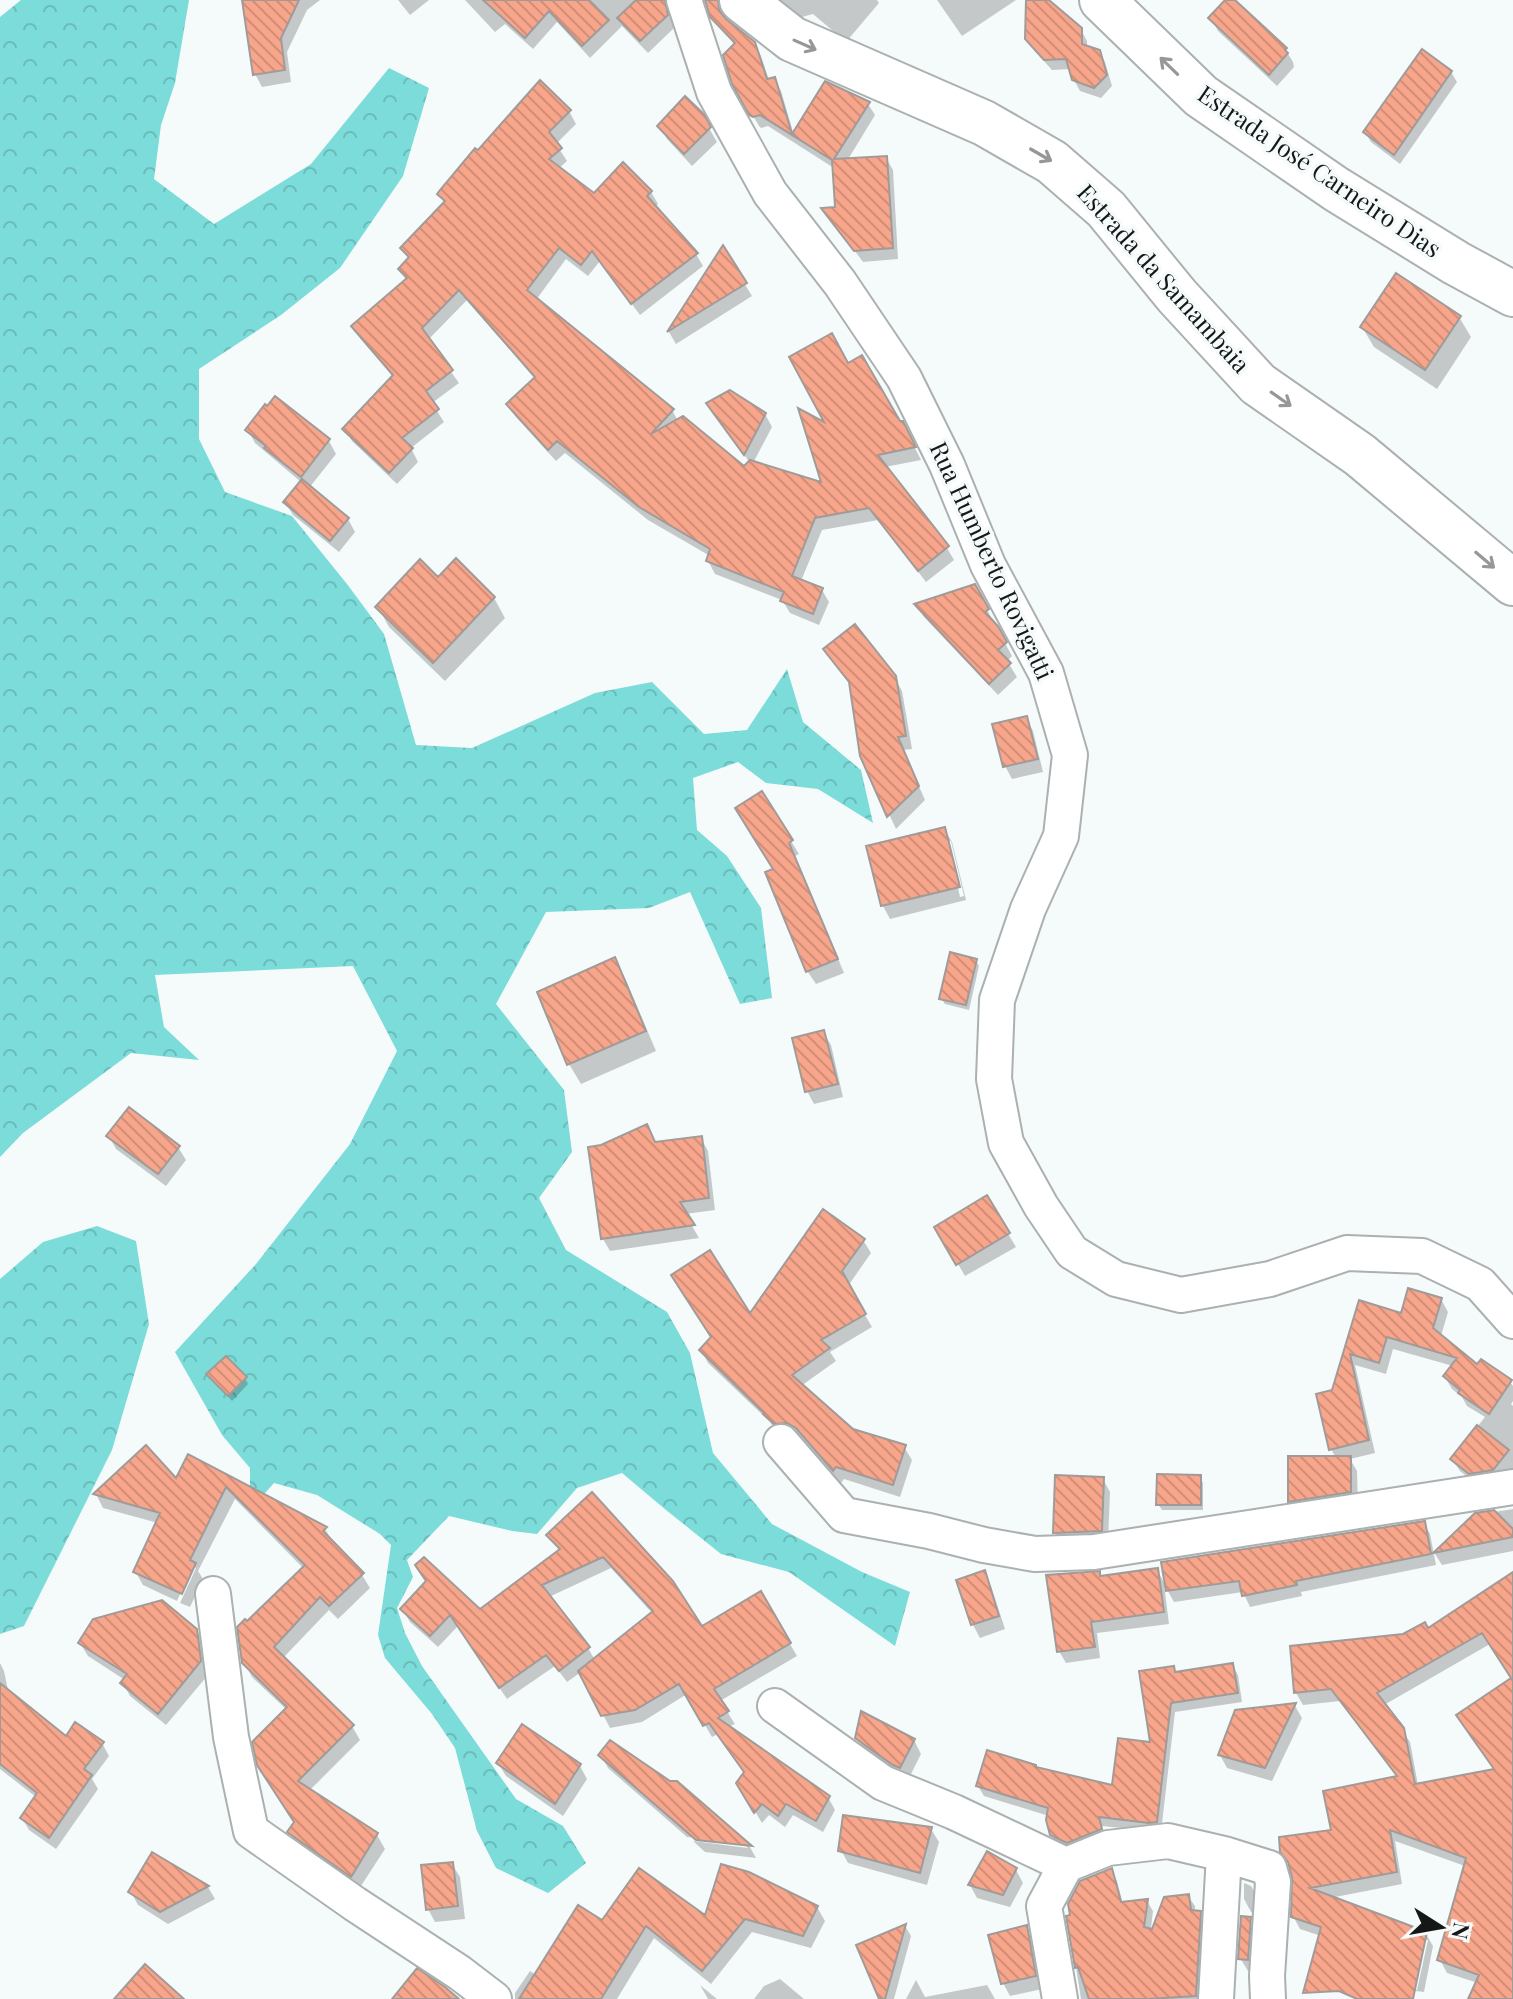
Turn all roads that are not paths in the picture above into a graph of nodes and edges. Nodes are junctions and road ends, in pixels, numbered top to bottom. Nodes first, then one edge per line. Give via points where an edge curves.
1 (684, 0) edge
2 (742, 0) edge
3 (1102, 0) edge
4 (1513, 294) edge
5 (1513, 583) edge
6 (1513, 1321) edge
7 (781, 1442) dead end
8 (1513, 1487) edge
9 (213, 1594) dead end
10 (775, 1706) dead end
11 (1224, 1854) junction
12 (1066, 1865) junction
13 (494, 1999) edge
14 (1060, 1999) edge
15 (1216, 1999) edge
16 (1268, 1999) edge

1 - 6 street, Rua Humberto Rovigatti via 714,92 770,193 904,378 988,565 1046,673 1070,755 1061,836 1028,909 997,1000 994,1079 1006,1143 1041,1206 1072,1252 1116,1279 1181,1295 1270,1279 1347,1253 1422,1256 1480,1284
2 -> 5 street, Estrada da Samambaia via 792,39 984,123 1052,162 1106,209 1258,384 1360,455
4 -> 3 street, Estrada José Carneiro Dias via 1336,189 1201,96
7 - 8 street via 844,1515 1035,1554 1094,1552
9 - 13 street via 231,1737 251,1831
10 - 12 street via 883,1783
11 - 12 street via 1168,1841 1108,1848
11 - 15 street
11 - 16 street via 1269,1868 1273,1882
12 - 14 street via 1044,1906

